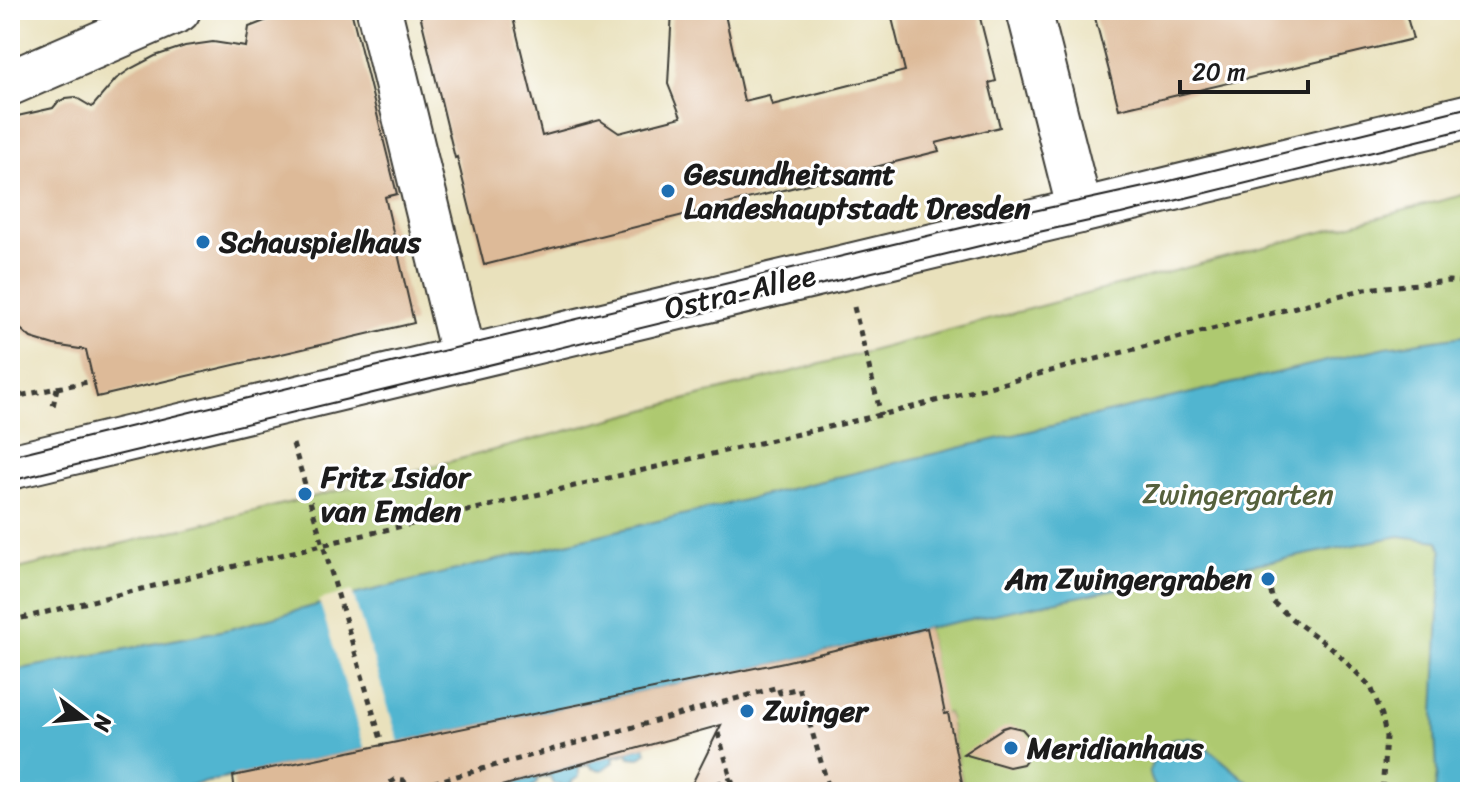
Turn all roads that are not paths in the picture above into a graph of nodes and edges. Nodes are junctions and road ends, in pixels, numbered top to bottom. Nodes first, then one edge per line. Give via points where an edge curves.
1 (178, 10) edge
2 (379, 10) edge
3 (1029, 10) edge
4 (10, 83) edge
5 (1470, 116) edge
6 (1080, 211) junction
7 (464, 358) junction
8 (10, 467) edge

1 - 4 street
2 - 7 street
3 - 6 street
5 - 6 street, Ostra-Allee
6 - 7 street, Ostra-Allee
7 - 8 street, Ostra-Allee

